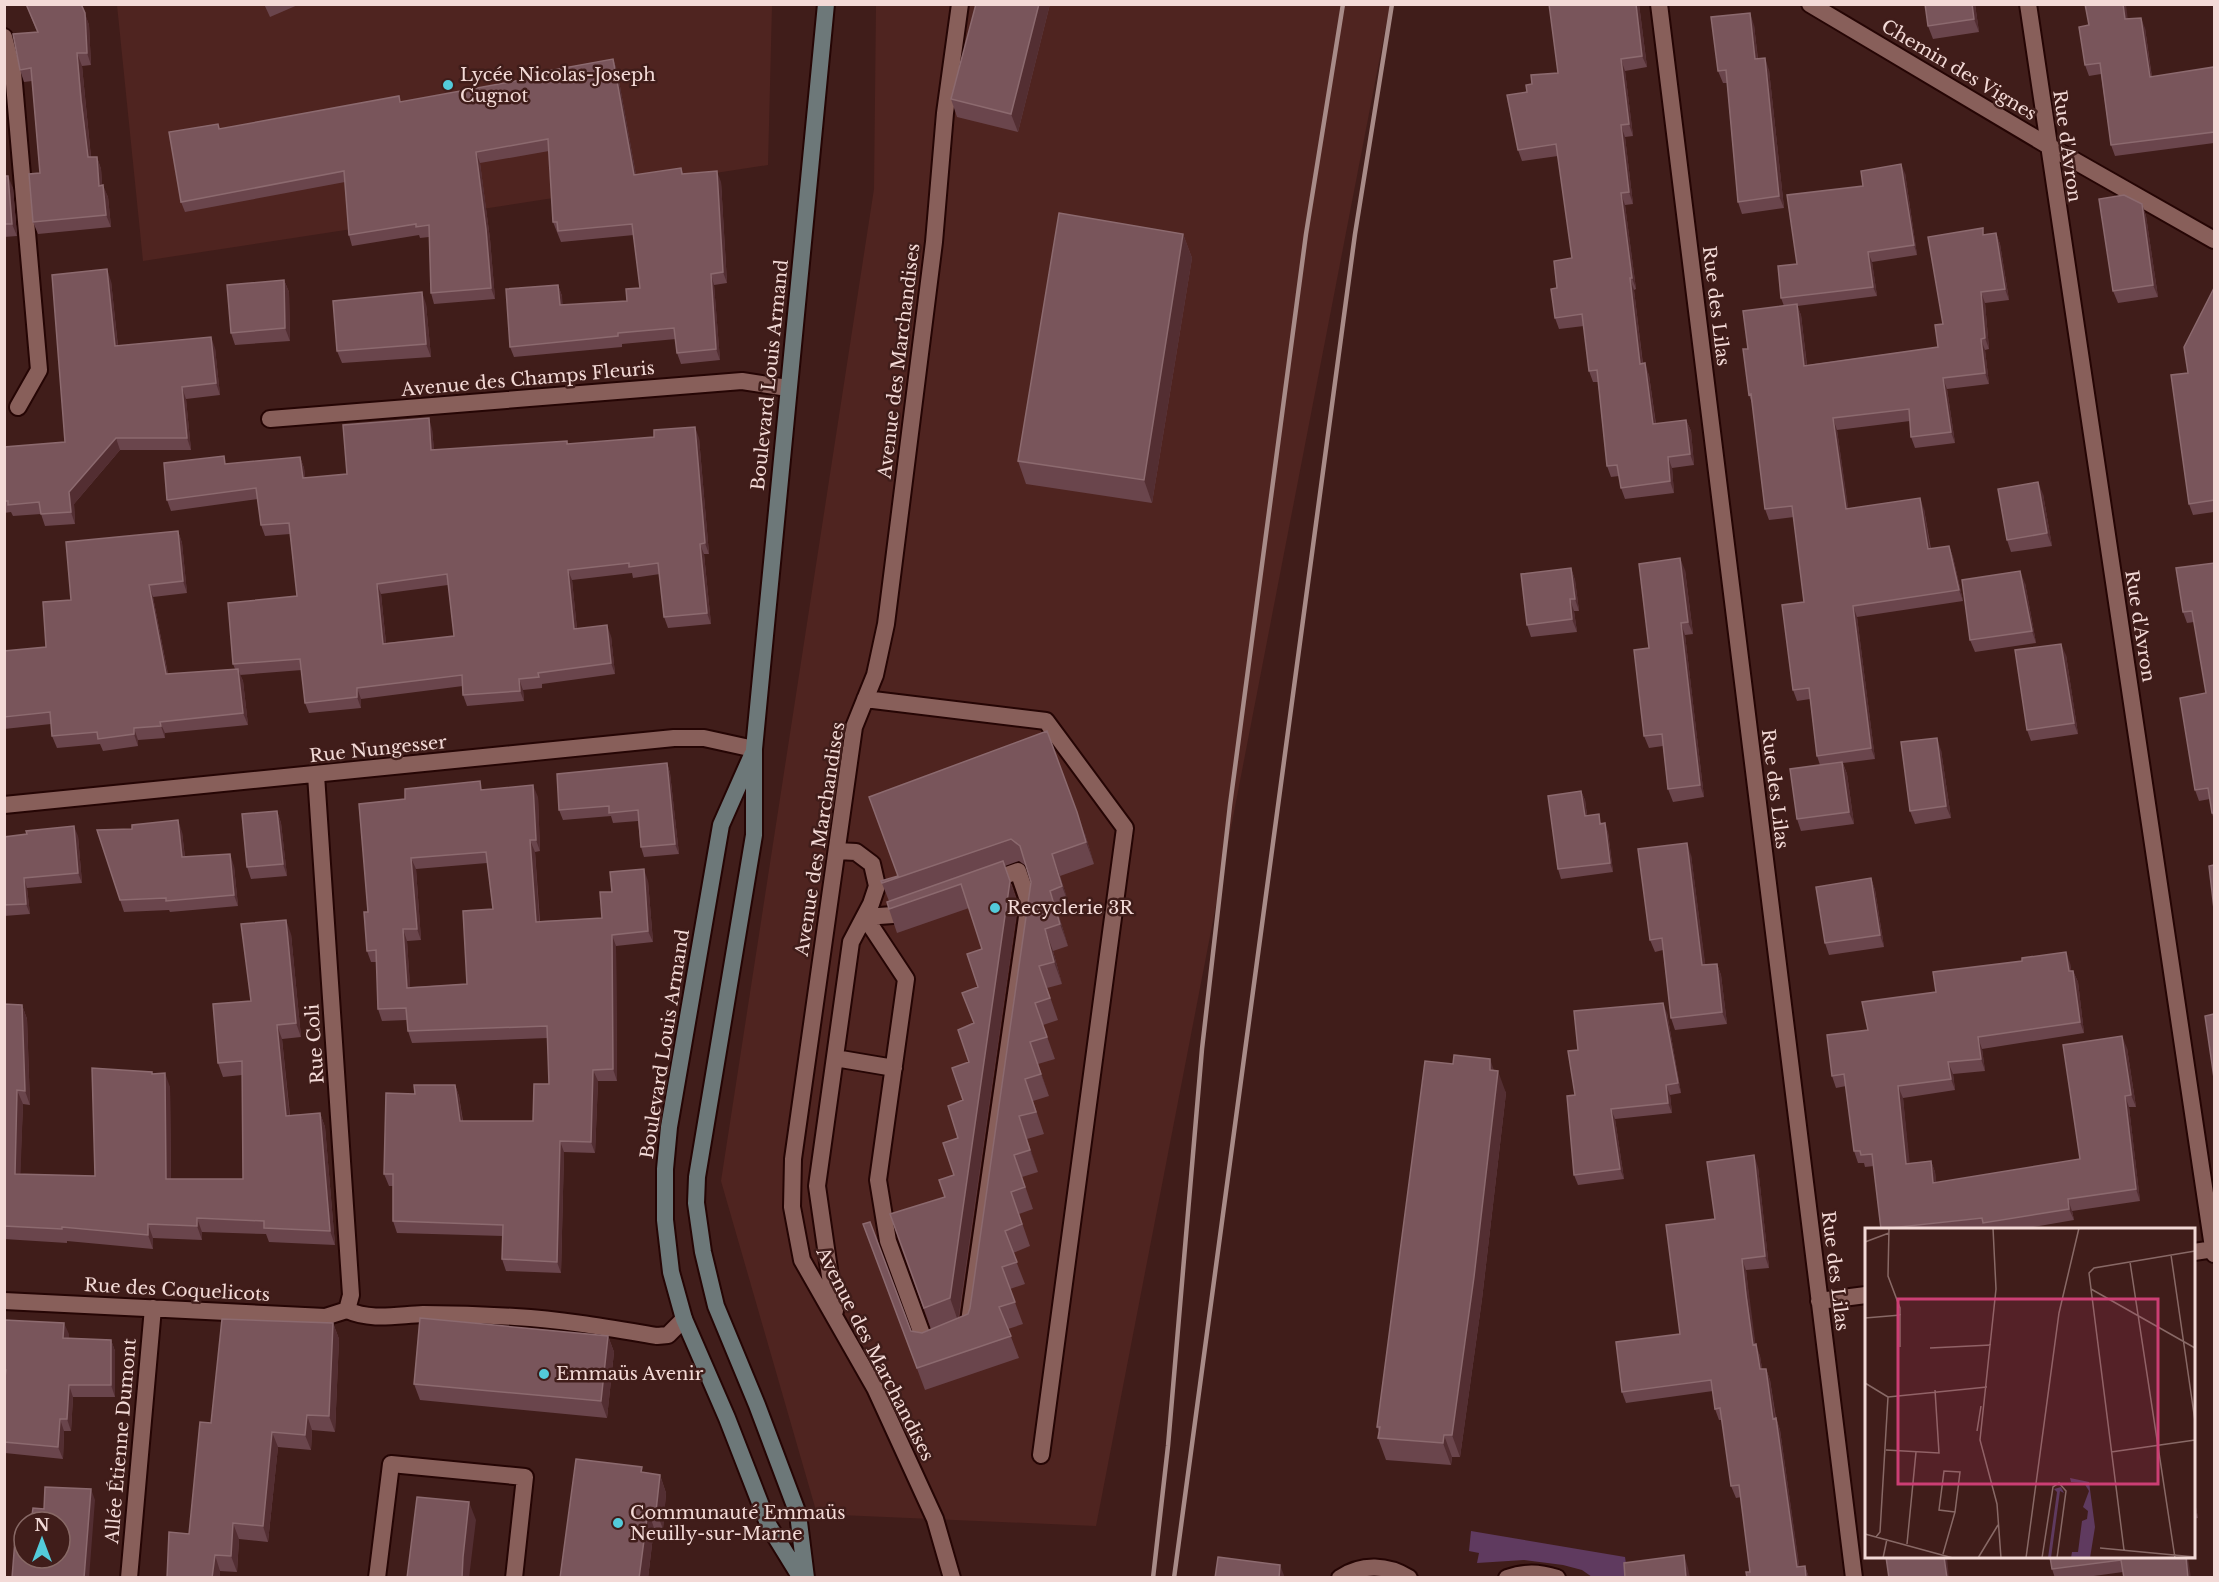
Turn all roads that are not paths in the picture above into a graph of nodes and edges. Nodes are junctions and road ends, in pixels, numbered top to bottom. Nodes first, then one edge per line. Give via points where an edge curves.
1 (826, 4) edge
2 (960, 4) edge
3 (1659, 4) edge
4 (1810, 4) edge
5 (2028, 4) edge
6 (4, 38) edge
7 (11, 136) edge
8 (2047, 145) junction
9 (2214, 240) edge
10 (788, 388) junction
11 (18, 408) dead end
12 (270, 419) dead end
13 (865, 699) junction
14 (754, 749) junction
15 (316, 775) junction
16 (4, 805) edge
17 (837, 850) junction
18 (865, 917) junction
19 (835, 1058) junction
20 (894, 1068) junction
21 (2214, 1251) edge
22 (2195, 1252) edge
23 (1865, 1295) edge
24 (4, 1301) edge
25 (1819, 1301) junction
26 (153, 1308) junction
27 (347, 1310) junction
28 (684, 1319) junction
29 (836, 1320) junction
30 (1041, 1455) dead end
31 (129, 1578) edge
32 (377, 1578) edge
33 (514, 1578) edge
34 (801, 1578) edge
35 (806, 1578) edge
36 (952, 1578) edge
37 (1340, 1578) edge
38 (1409, 1578) edge
39 (1507, 1578) edge
40 (1557, 1578) edge
41 (1854, 1578) edge

1 - 10 main road, Boulevard Louis Armand
2 - 13 street, Avenue des Marchandises via 886,624 875,675
3 - 25 street, Rue des Lilas
4 - 8 street, Chemin des Vignes
5 - 8 street, Rue d'Avron
6 - 7 street via 13,72
7 - 11 street via 39,370
8 - 9 street, Chemin des Vignes
8 - 21 street, Rue d'Avron
10 - 12 street, Avenue des Champs Fleuris via 742,381
10 - 14 main road, Boulevard Louis Armand
13 - 17 street, Avenue des Marchandises via 854,727
13 - 30 street via 1046,721 1125,828
14 - 15 street, Rue Nungesser via 704,738 674,738
14 - 28 main road, Boulevard Louis Armand via 720,825 669,1127 665,1220 671,1272
14 - 35 main road, Boulevard Louis Armand via 754,835 697,1177 696,1203 716,1306 798,1514
15 - 16 street, Rue Nungesser
15 - 27 street, Rue Coli via 351,1295
17 - 18 street via 856,852 872,864 877,886
17 - 29 street, Avenue des Marchandises via 793,1159 792,1197 802,1260
18 - 19 street via 851,942
18 - 20 street via 906,979
18 - 20 street via 893,915 1018,871 1029,903 968,1329 926,1345 888,1241 878,1180
19 - 20 street
19 - 29 street via 817,1186
21 - 22 street
23 - 25 street
24 - 26 street, Rue des Coquelicots
25 - 41 street, Rue des Lilas
26 - 27 street, Rue des Coquelicots via 325,1317
26 - 31 street, Allée Étienne Dumont
27 - 28 street via 361,1317 424,1314 576,1321 657,1336 668,1335
28 - 34 main road, Boulevard Louis Armand via 769,1526
29 - 36 street, Avenue des Marchandises via 875,1388 935,1519
32 - 33 street via 391,1464 525,1477
37 - 38 street via 1350,1571 1373,1566 1398,1571
39 - 40 street via 1525,1572

